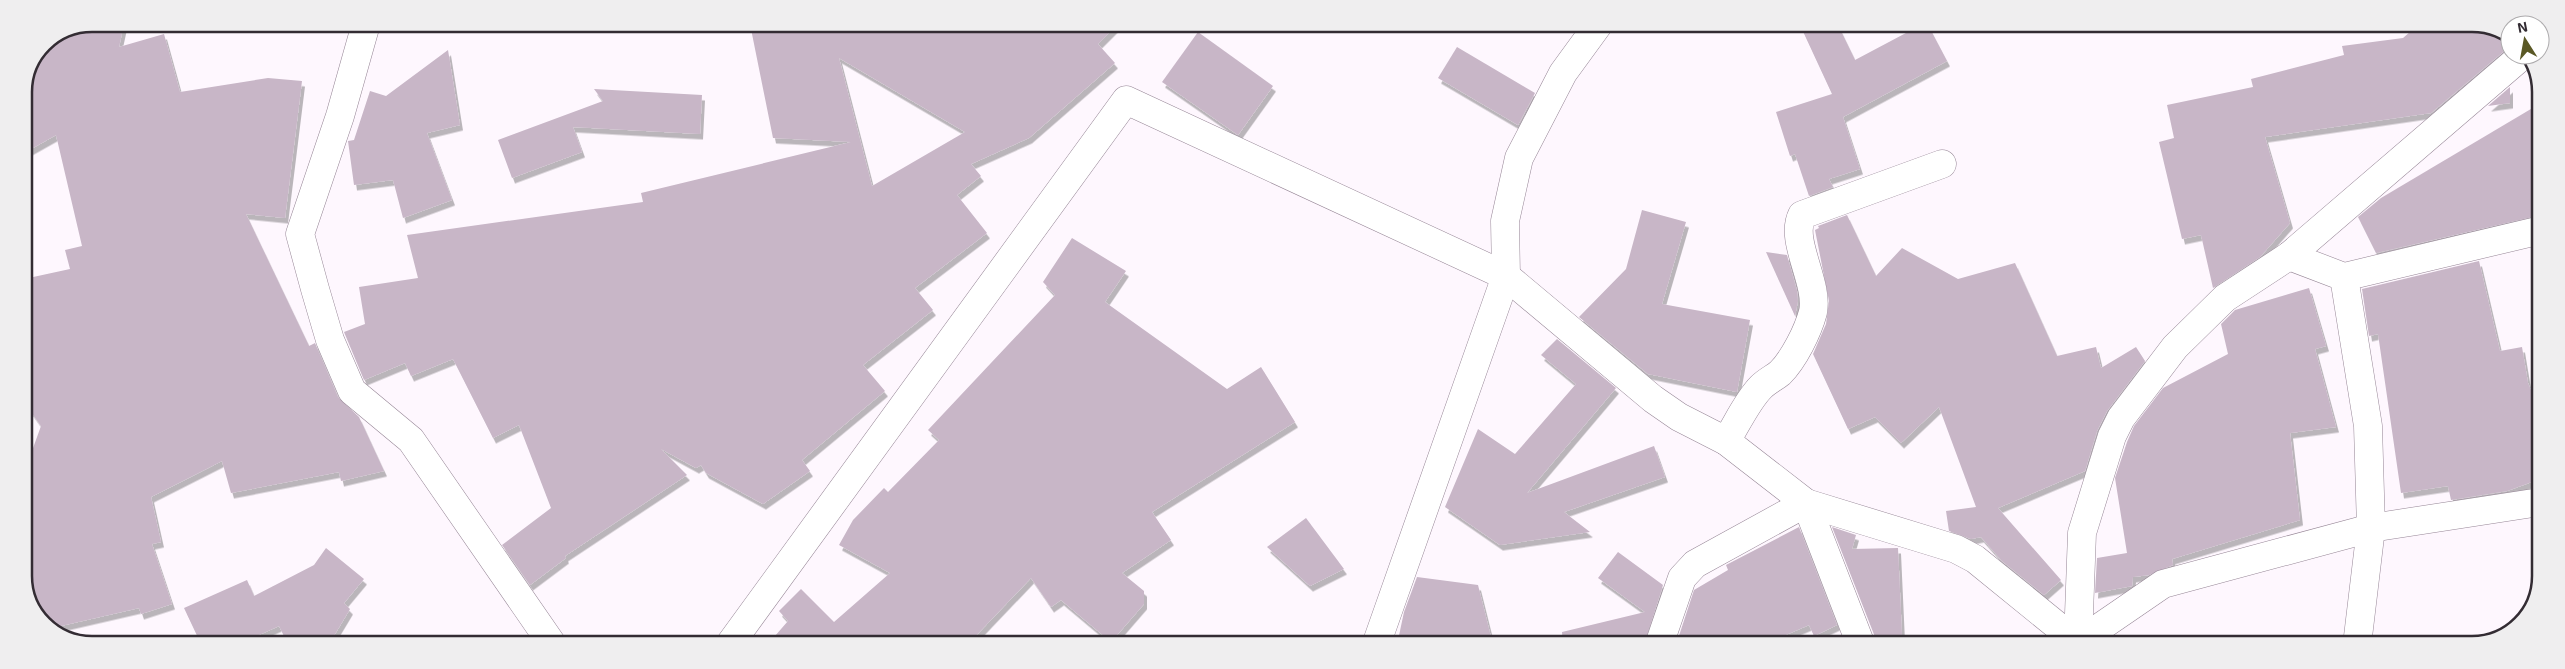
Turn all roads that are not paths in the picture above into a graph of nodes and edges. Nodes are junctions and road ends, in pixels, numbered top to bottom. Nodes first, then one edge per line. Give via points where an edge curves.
1 (364, 32) edge
2 (1593, 32) edge
3 (2510, 65) edge
4 (1942, 164) dead end
5 (2532, 232) edge
6 (2289, 256) junction
7 (1506, 276) junction
8 (2344, 277) junction
9 (1726, 442) junction
10 (1806, 503) junction
11 (2532, 503) edge
12 (2371, 528) junction
13 (546, 636) edge
14 (736, 636) edge
15 (1379, 636) edge
16 (1662, 636) edge
17 (1858, 636) edge
18 (2068, 636) edge
19 (2078, 636) edge
20 (2089, 636) edge
21 (2358, 636) edge

1 - 13 street via 340,116 300,234 330,340 352,390 411,440
2 - 7 street via 1563,73 1519,158 1505,221
3 - 6 street
4 - 9 street via 1802,215 1799,232 1813,292 1813,312 1789,360 1761,387
5 - 8 street
6 - 8 street
6 - 19 street via 2225,298 2175,347 2121,418 2112,436 2082,532
7 - 9 street via 1653,399 1679,418
7 - 14 street via 1126,100
7 - 15 street
8 - 12 street via 2368,426
9 - 10 street
10 - 16 street via 1696,564 1682,578
10 - 17 street
10 - 18 street via 1956,550 1975,559
11 - 12 street
12 - 20 street via 2163,584
12 - 21 street

